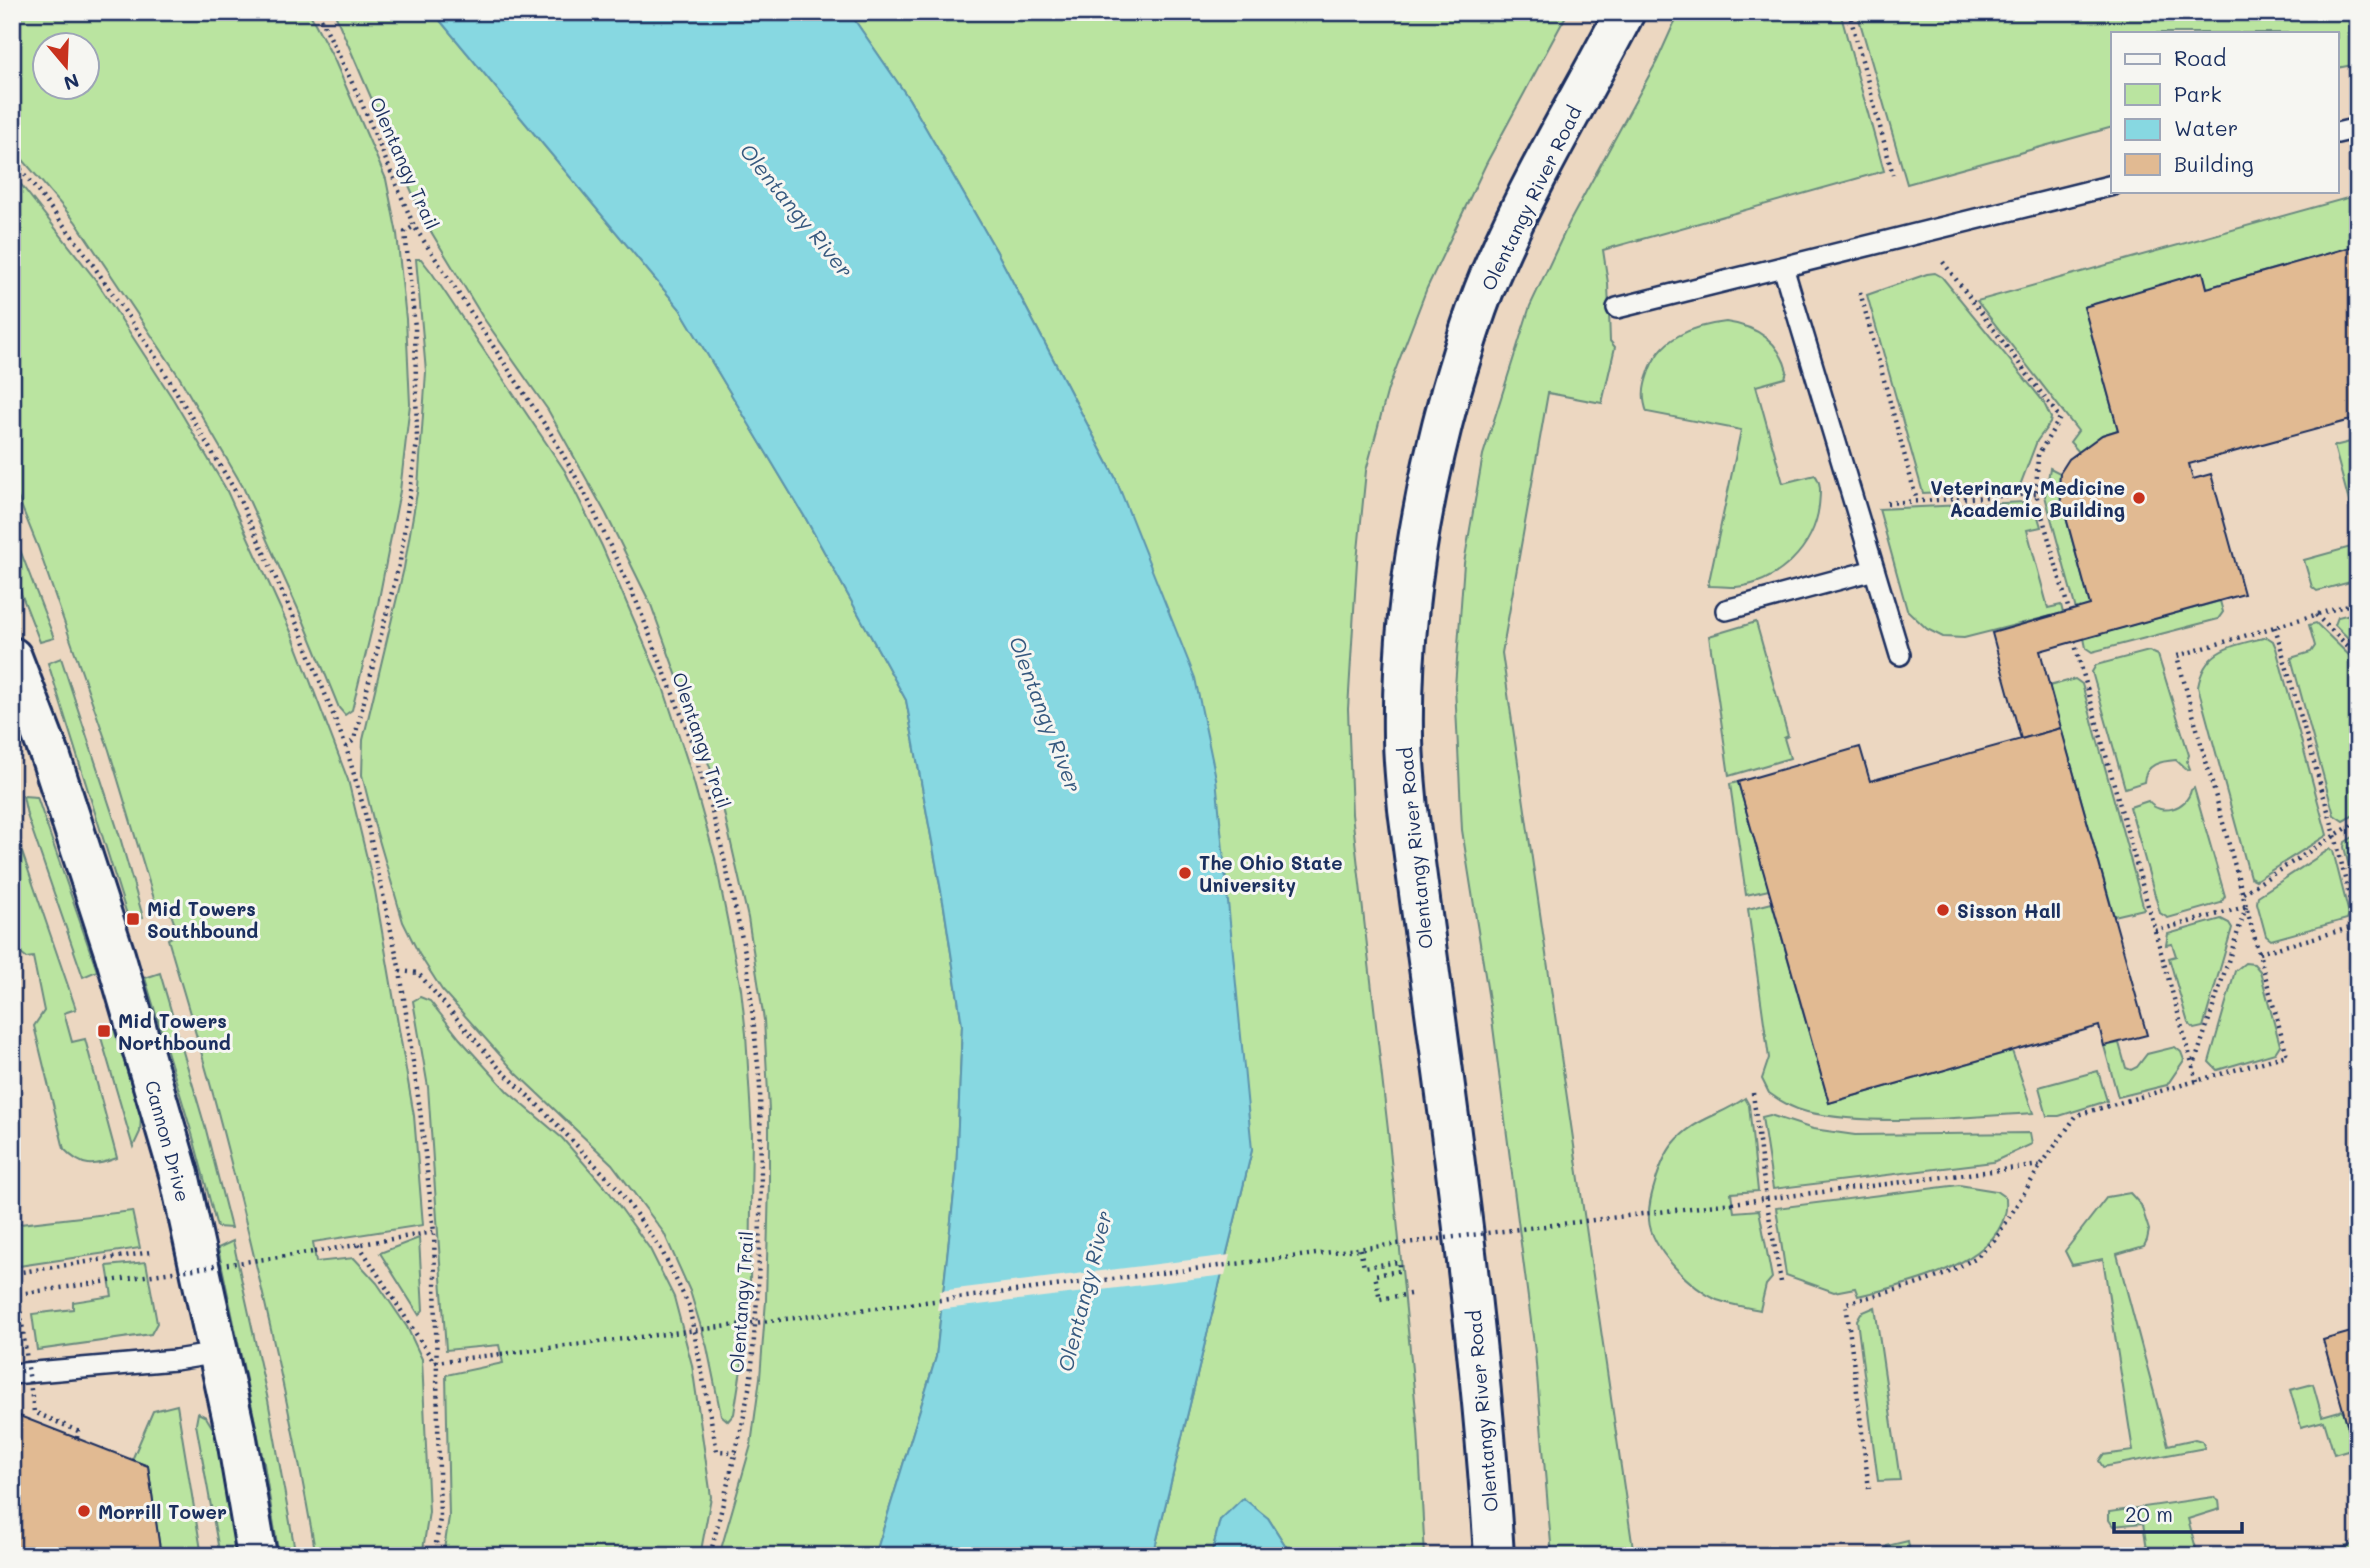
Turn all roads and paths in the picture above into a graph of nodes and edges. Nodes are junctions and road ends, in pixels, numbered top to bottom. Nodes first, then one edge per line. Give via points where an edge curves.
1 (318, 12) edge
2 (1625, 12) edge
3 (1849, 12) edge
4 (2358, 128) edge
5 (2338, 132) edge
6 (12, 158) edge
7 (1894, 175) dead end
8 (2111, 185) edge
9 (414, 226) junction
10 (1943, 262) dead end
11 (1783, 267) junction
12 (1860, 292) dead end
13 (1617, 307) dead end
14 (2036, 494) junction
15 (1917, 501) junction
16 (1855, 505) junction
17 (1874, 570) junction
18 (2358, 602) edge
19 (1726, 610) dead end
20 (2068, 611) dead end
21 (2316, 615) junction
22 (2275, 627) junction
23 (2074, 641) dead end
24 (1900, 655) dead end
25 (2358, 656) edge
26 (12, 657) edge
27 (346, 747) junction
28 (2358, 821) edge
29 (2335, 835) junction
30 (2243, 893) junction
31 (2246, 906) junction
32 (2357, 926) edge
33 (2155, 931) junction
34 (2259, 953) junction
35 (400, 971) junction
36 (2193, 1069) junction
37 (2197, 1081) junction
38 (1753, 1093) dead end
39 (2041, 1165) junction
40 (1766, 1199) junction
41 (433, 1232) junction
42 (359, 1245) junction
43 (1360, 1249) junction
44 (151, 1252) dead end
45 (1781, 1282) dead end
46 (15, 1294) edge
47 (1410, 1294) dead end
48 (219, 1353) junction
49 (435, 1363) junction
50 (12, 1374) edge
51 (77, 1438) dead end
52 (736, 1452) junction
53 (1869, 1489) dead end
54 (257, 1556) edge
55 (434, 1556) edge
56 (710, 1556) edge
57 (1494, 1556) edge

1 - 9 path, Olentangy Trail
2 - 57 main road, Olentangy River Road via 1495,262 1466,337 1424,499 1410,604 1403,736 1408,809 1470,1290
3 - 7 path
4 - 5 lane
6 - 27 path via 152,351 237,494 301,633
8 - 11 lane
9 - 27 path via 405,232 415,327 417,442 400,561 354,740
9 - 52 path, Olentangy Trail via 585,493 666,674 719,836 747,961 760,1084 758,1286 751,1378
10 - 14 path via 2060,418 2038,454
11 - 13 lane
11 - 16 lane
12 - 15 path
14 - 15 path
14 - 20 path
15 - 16 path
16 - 17 lane
17 - 19 lane
17 - 24 lane
18 - 21 path
21 - 22 path
21 - 25 path
22 - 29 path
22 - 30 path via 2177,656
23 - 33 path
26 - 48 main road, Cannon Drive via 51,758 129,1001 179,1174
27 - 35 path
28 - 29 path
29 - 30 path
29 - 32 path
30 - 31 path
31 - 33 path
31 - 34 path
31 - 36 path
32 - 34 path
33 - 36 path
34 - 37 path via 2287,1055
35 - 41 path
35 - 52 path via 418,973 500,1069 618,1189 661,1249 689,1306 716,1451
36 - 37 path
37 - 39 path via 2077,1115
38 - 40 path
39 - 40 path
39 - 53 path via 1996,1239 1977,1257 1946,1274 1846,1303
40 - 43 path, bridge
40 - 45 path
41 - 42 path
41 - 49 path
42 - 46 path, bridge
42 - 49 path
43 - 47 path via 1364,1267 1399,1262 1399,1271 1375,1275 1380,1299
43 - 49 path, bridge
44 - 46 path via 15,1273
46 - 51 path, bridge via 34,1412 78,1431
48 - 50 lane
48 - 54 main road, Cannon Drive
49 - 55 path via 440,1519
52 - 56 path, Olentangy Trail

